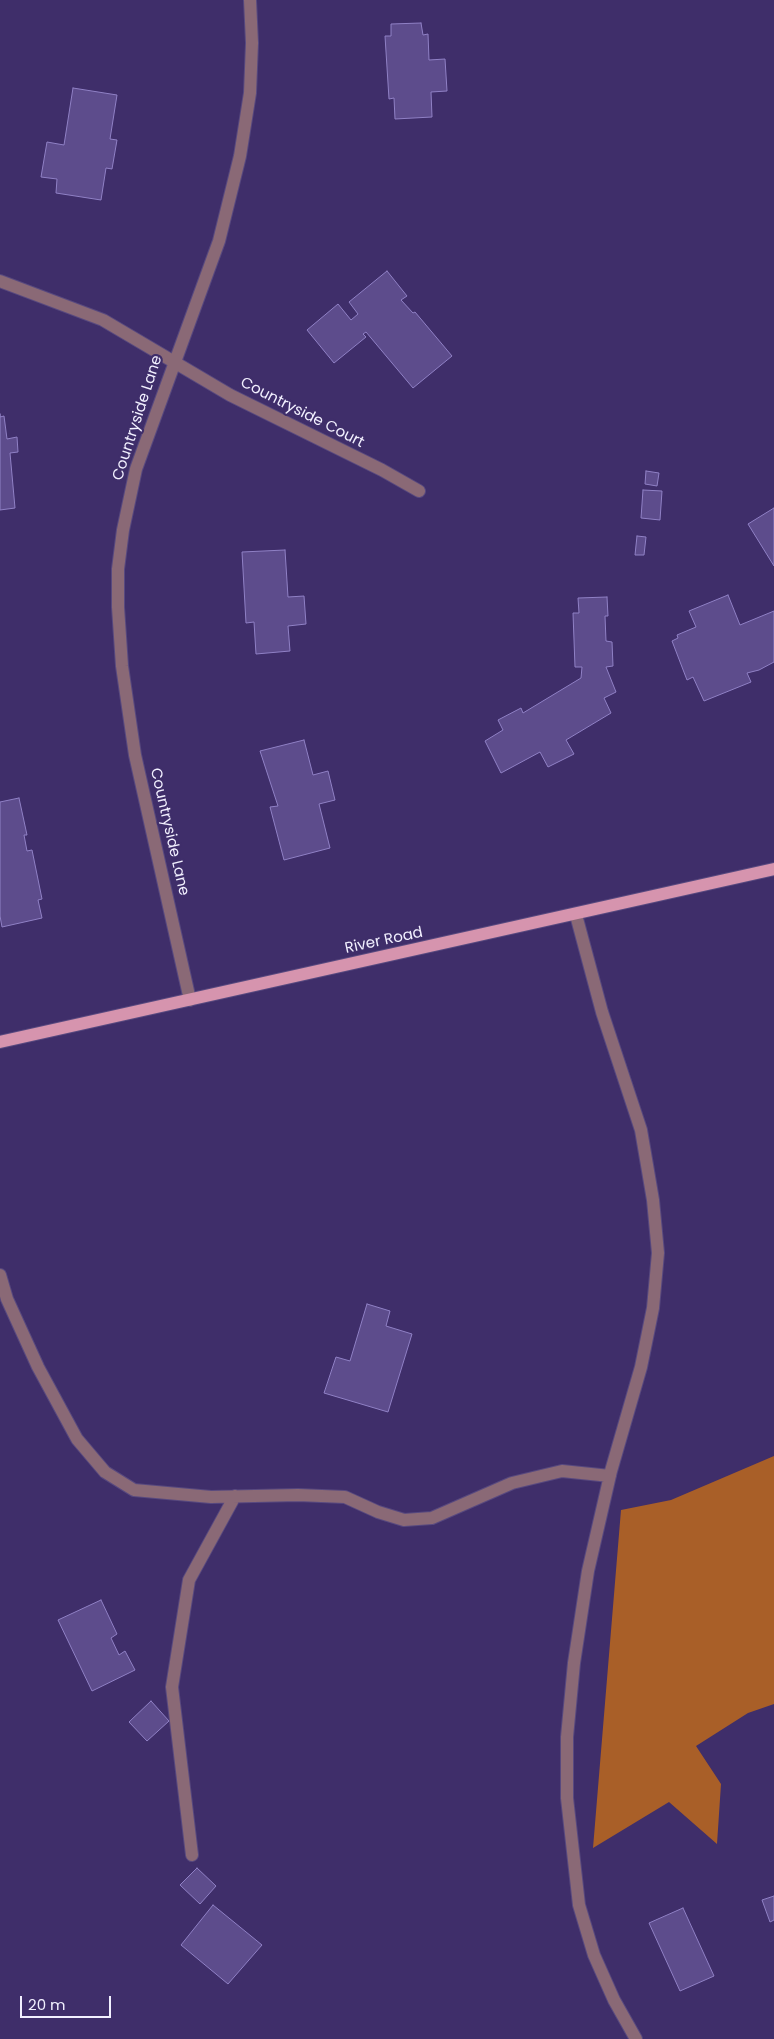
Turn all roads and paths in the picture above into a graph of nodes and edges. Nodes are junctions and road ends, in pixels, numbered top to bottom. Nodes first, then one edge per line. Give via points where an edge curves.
1 (250, 0) edge
2 (0, 282) edge
3 (174, 360) junction
4 (419, 491) dead end
5 (774, 869) edge
6 (576, 915) junction
7 (190, 1000) junction
8 (0, 1042) edge
9 (0, 1275) edge
10 (610, 1476) junction
11 (235, 1496) junction
12 (192, 1855) dead end
13 (636, 2039) edge

1 - 3 street, Countryside Lane via 250,92 240,156 219,241
2 - 3 street, Countryside Court via 103,320
3 - 4 street, Countryside Court via 230,395
3 - 7 street, Countryside Lane via 136,469 123,530 118,607 122,666 135,755
5 - 6 main road, River Road
6 - 7 main road, River Road
6 - 10 street via 602,1012 641,1130 658,1253 653,1308 641,1367
7 - 8 main road, River Road
9 - 11 street via 7,1299 38,1367 77,1438 105,1472 134,1490
10 - 11 street via 562,1471 512,1483 432,1518 404,1520 345,1498
10 - 13 street via 588,1571 574,1663 566,1737 567,1798 579,1905 594,1955
11 - 12 street via 188,1580 172,1688

